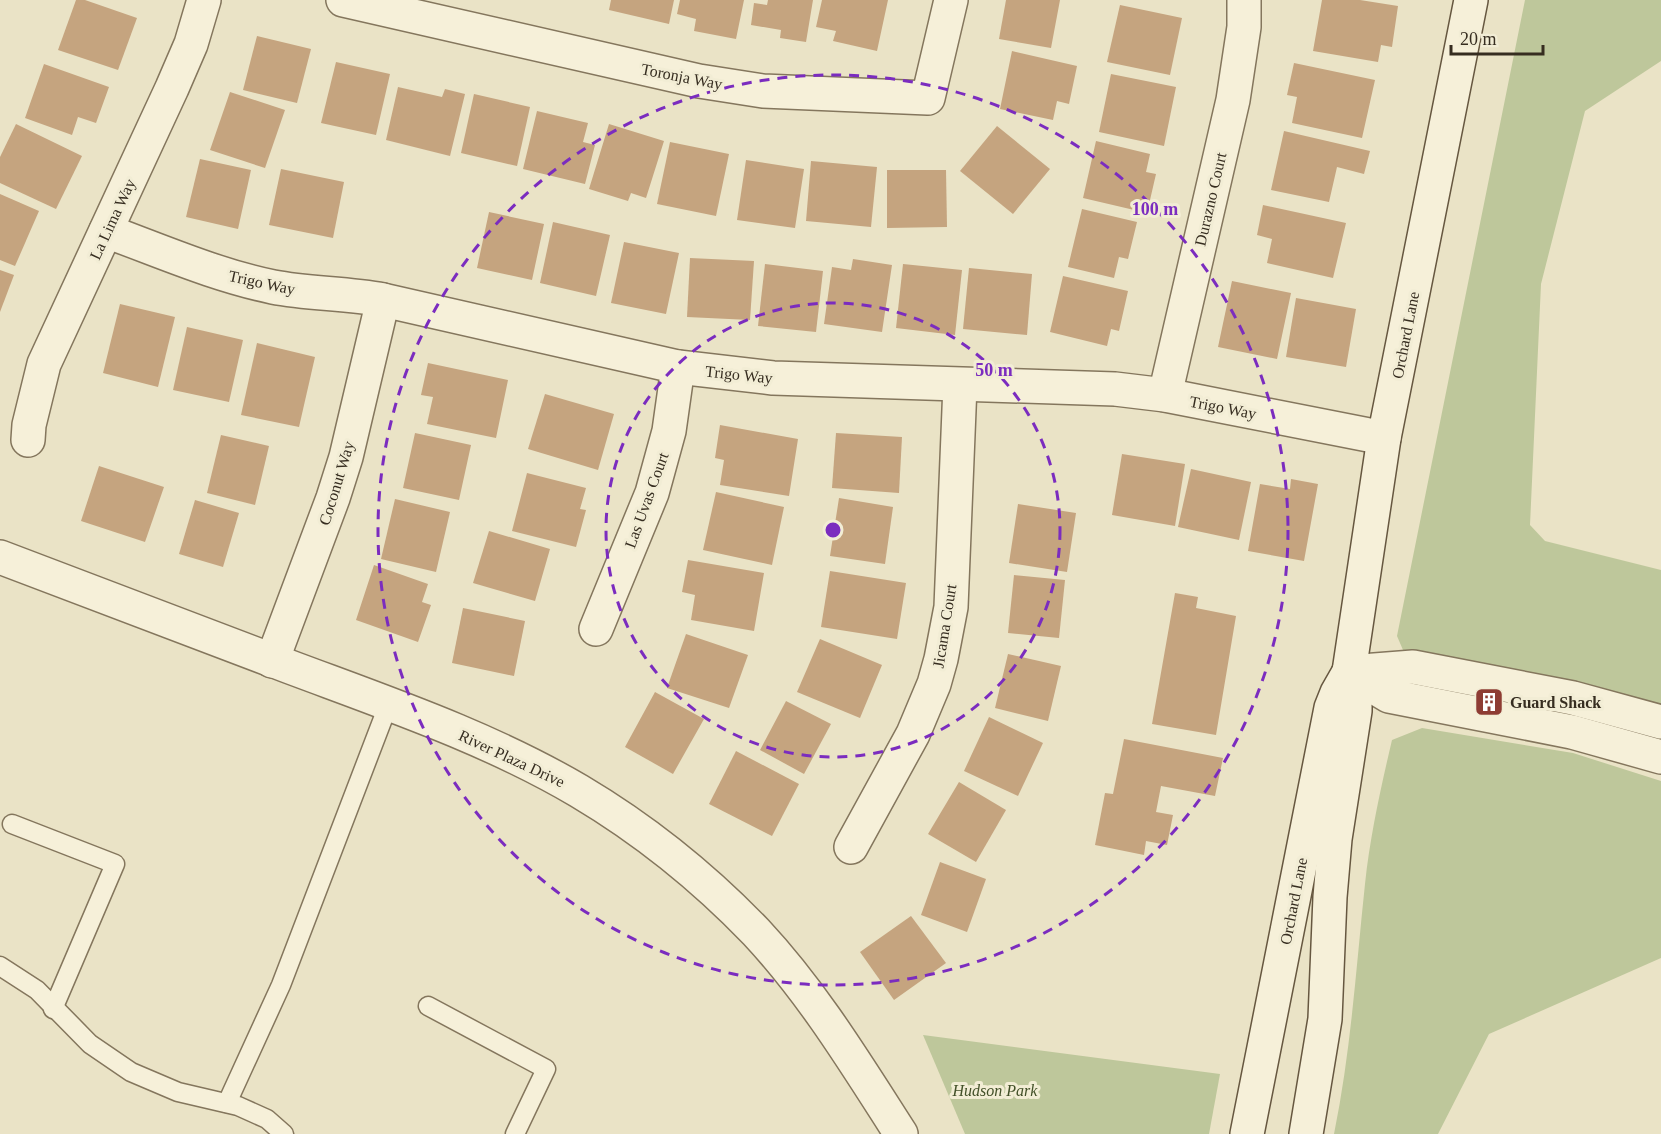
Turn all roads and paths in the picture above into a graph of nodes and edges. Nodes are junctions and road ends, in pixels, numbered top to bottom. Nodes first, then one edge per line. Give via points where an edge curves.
1 (204, 0) edge
2 (344, 0) edge
3 (951, 0) edge
4 (1244, 0) edge
5 (1471, 0) edge
6 (106, 231) junction
7 (383, 300) junction
8 (678, 367) junction
9 (960, 385) junction
10 (1165, 395) junction
11 (1384, 438) junction
12 (28, 440) dead end
13 (0, 556) edge
14 (596, 628) dead end
15 (272, 661) junction
16 (1349, 672) junction
17 (389, 704) junction
18 (1661, 722) edge
19 (1661, 757) edge
20 (12, 824) dead end
21 (851, 847) dead end
22 (0, 966) edge
23 (428, 1006) dead end
24 (53, 1009) junction
25 (227, 1103) junction
26 (284, 1134) edge
27 (515, 1134) edge
28 (901, 1134) edge
29 (1247, 1134) edge
30 (1306, 1134) edge

1 - 6 street, La Lima Way via 172,88
2 - 3 street, Toronja Way via 699,81 763,91 928,98
4 - 10 street, Durazno Court via 1233,100
5 - 11 street, Orchard Lane
6 - 7 street, Trigo Way via 232,277 274,287
6 - 12 street, La Lima Way via 44,364
7 - 8 street, Trigo Way
7 - 15 street, Coconut Way via 346,456
8 - 9 street, Trigo Way via 773,378
8 - 14 street, Las Uvas Court via 669,432 652,493
9 - 10 street, Trigo Way via 1115,389
9 - 21 street, Jicama Court via 951,606 941,659 913,734
10 - 11 street, Trigo Way
11 - 16 street, Orchard Lane
13 - 15 street, River Plaza Drive
15 - 17 street, River Plaza Drive
16 - 18 street via 1413,667 1573,698
16 - 19 street via 1389,696 1572,732
16 - 29 street, Orchard Lane via 1331,708
16 - 30 street, Orchard Lane via 1355,711 1335,839 1325,1019
17 - 25 lane via 281,985
17 - 28 street, River Plaza Drive via 503,752 579,791 694,873 756,932 811,997
20 - 24 lane via 115,864
22 - 24 lane via 37,990
23 - 27 lane via 546,1069
24 - 25 lane via 90,1044 131,1072 178,1092
25 - 26 lane via 267,1119

